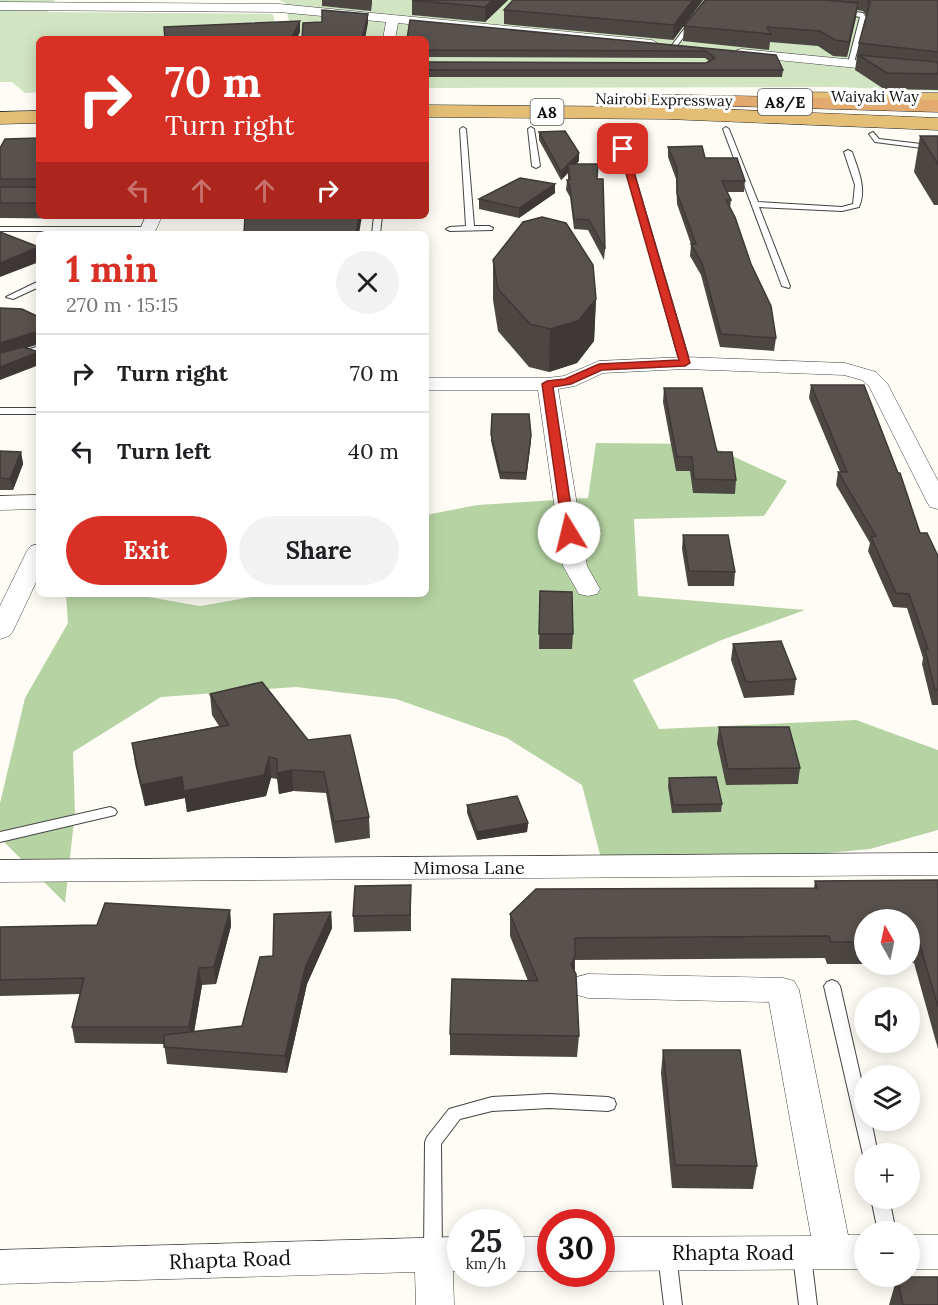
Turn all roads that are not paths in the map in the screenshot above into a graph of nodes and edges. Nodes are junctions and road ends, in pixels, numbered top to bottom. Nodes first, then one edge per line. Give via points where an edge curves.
1 (264, 0) edge
2 (709, 0) edge
3 (0, 6) edge
4 (279, 8) junction
5 (833, 11) edge
6 (505, 13) edge
7 (393, 18) junction
8 (490, 27) junction
9 (390, 36) edge
10 (680, 47) joint
11 (732, 58) edge
12 (851, 63) junction
13 (938, 72) edge
14 (938, 98) edge
15 (429, 99) edge
16 (631, 99) junction
17 (36, 101) edge
18 (0, 102) edge
19 (938, 106) edge
20 (429, 111) edge
21 (667, 113) junction
22 (938, 116) edge
23 (36, 117) edge
24 (0, 118) edge
25 (938, 124) edge
26 (36, 129) edge
27 (429, 129) edge
28 (463, 129) junction
29 (531, 129) junction
30 (726, 129) junction
31 (0, 130) edge
32 (873, 134) junction
33 (938, 138) edge
34 (938, 148) edge
35 (623, 149) dead end
36 (848, 152) dead end
37 (536, 166) dead end
38 (755, 204) junction
39 (149, 226) edge
40 (489, 228) dead end
41 (450, 229) dead end
42 (470, 229) junction
43 (0, 230) edge
44 (36, 285) edge
45 (786, 286) dead end
46 (10, 297) dead end
47 (36, 349) edge
48 (0, 362) edge
49 (685, 363) junction
50 (429, 384) edge
51 (547, 384) junction
52 (0, 411) edge
53 (36, 411) edge
54 (36, 502) edge
55 (938, 502) edge
56 (0, 503) edge
57 (36, 557) edge
58 (588, 589) dead end
59 (0, 631) edge
60 (110, 812) dead end
61 (0, 837) edge
62 (938, 864) edge
63 (0, 871) edge
64 (588, 986) dead end
65 (832, 986) dead end
66 (608, 1104) dead end
67 (868, 1143) edge
68 (920, 1252) edge
69 (938, 1252) edge
70 (833, 1253) edge
71 (615, 1254) edge
72 (667, 1254) junction
73 (447, 1255) edge
74 (0, 1267) edge
75 (435, 1305) edge
76 (673, 1305) edge
77 (808, 1305) edge

1 - 4 street
2 - 10 lane
3 - 4 street
4 - 7 street
5 - 12 lane via 863,17
6 - 8 street
7 - 8 street
7 - 9 street
8 - 10 street
11 - 12 street via 760,63 768,55
12 - 13 street
14 - 16 highway, Waiyaki Way / A8
15 - 16 highway, Nairobi Expressway / A8
16 - 19 highway, Nairobi Expressway / A8/E
17 - 18 highway
20 - 21 highway, Nairobi Expressway / A8
21 - 22 highway, Nairobi Expressway / A8/E
21 - 25 highway, Waiyaki Way / A8
23 - 24 highway
26 - 31 highway
27 - 28 highway
28 - 29 highway
28 - 42 lane
29 - 30 highway
29 - 37 lane
30 - 32 highway
30 - 38 lane
32 - 33 highway
32 - 34 lane via 877,141
35 - 49 lane
36 - 38 lane via 859,183 856,206 842,209
38 - 45 lane
39 - 43 lane
40 - 42 lane
41 - 42 lane
44 - 46 lane
47 - 48 lane
49 - 51 street via 599,367 568,382
49 - 55 street via 826,367 869,376 877,383
50 - 51 street
51 - 58 street via 575,566
52 - 53 lane
54 - 56 street
57 - 59 street
60 - 61 lane
62 - 63 street, Mimosa Lane
64 - 70 street via 783,990
65 - 67 lane
66 - 73 lane via 492,1104 456,1114 433,1142
68 - 69 street
70 - 72 street, Rhapta Road
70 - 77 lane
71 - 72 street, Rhapta Road
72 - 76 lane
73 - 74 street, Rhapta Road
73 - 75 street

